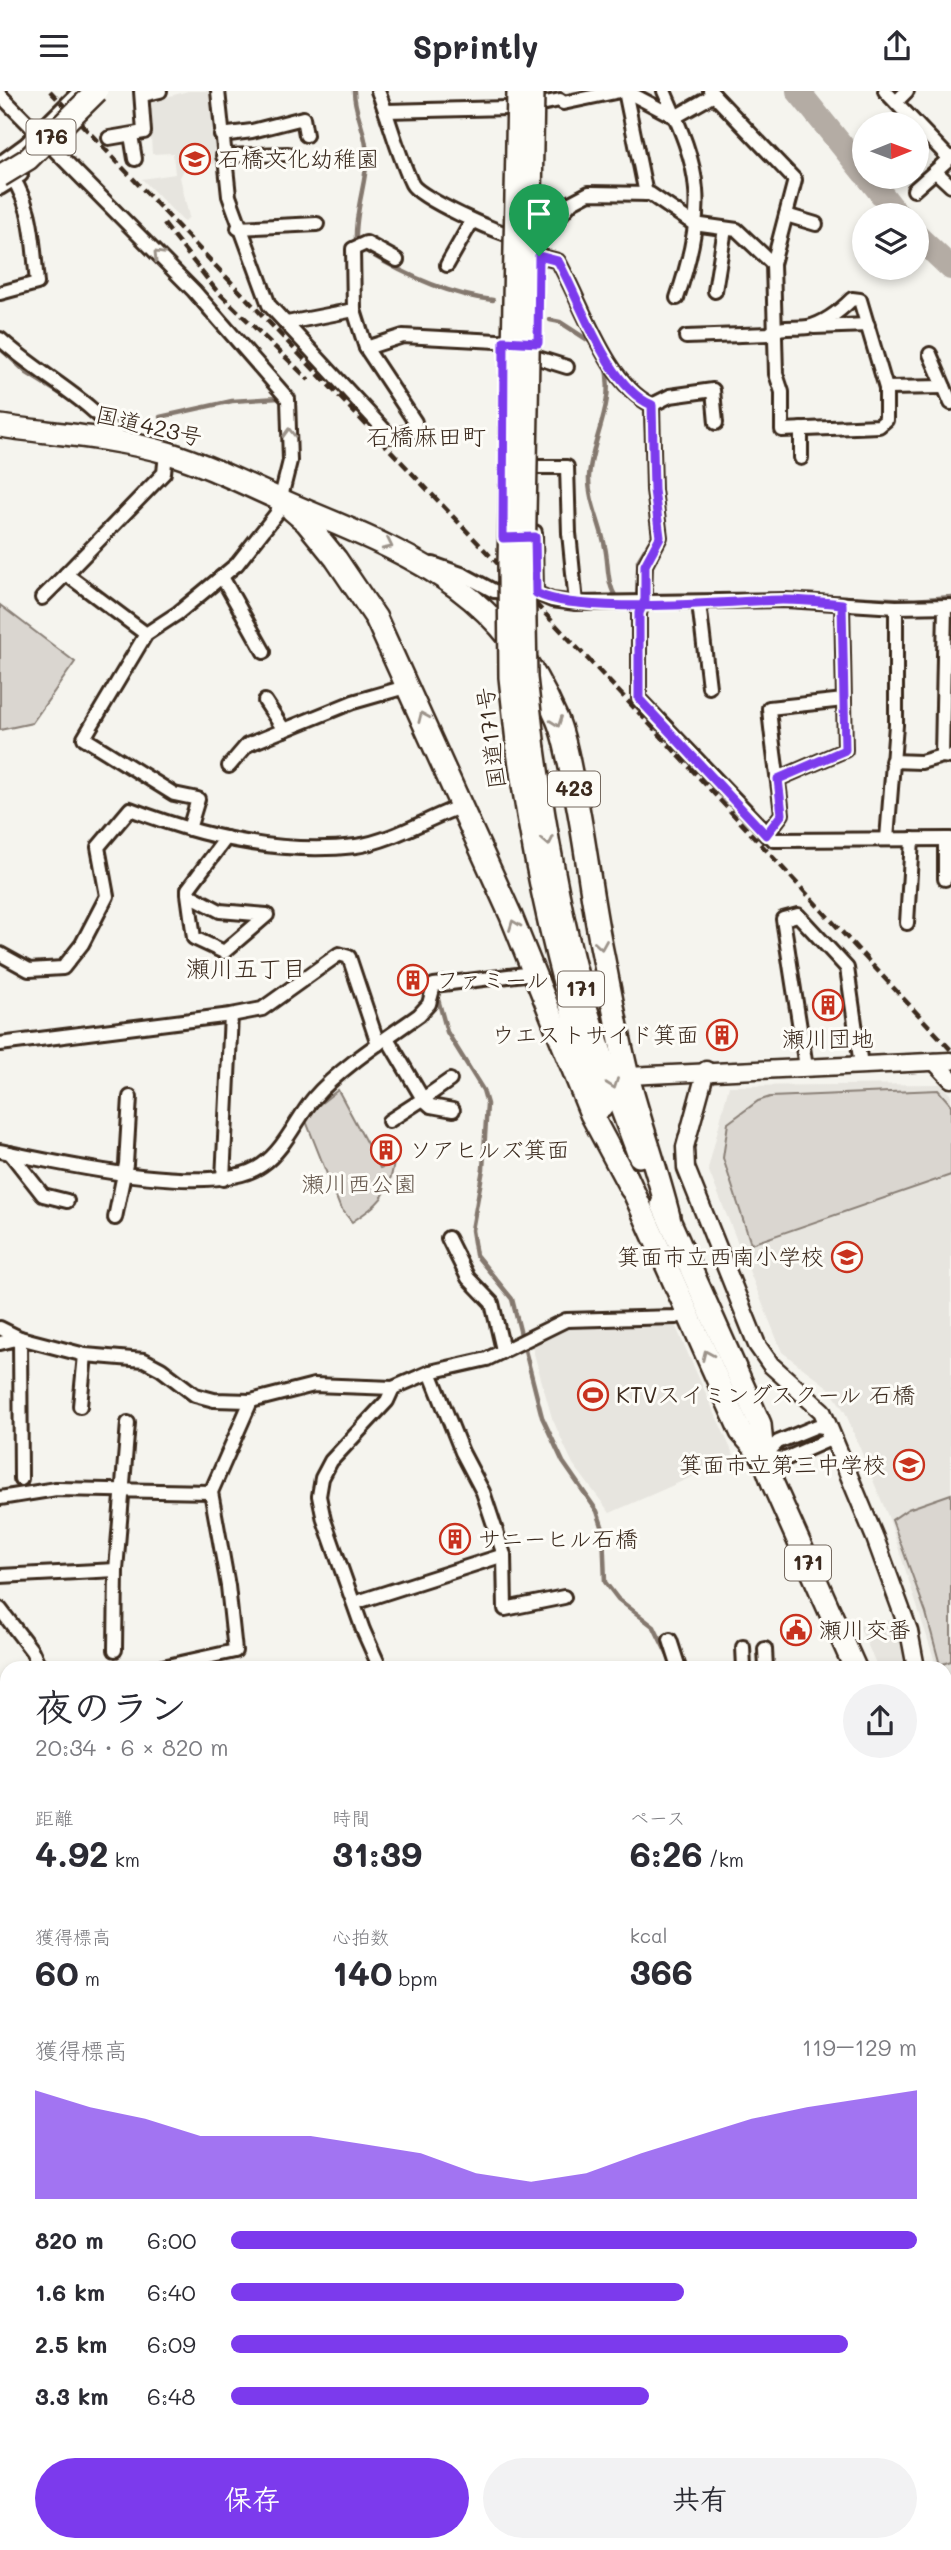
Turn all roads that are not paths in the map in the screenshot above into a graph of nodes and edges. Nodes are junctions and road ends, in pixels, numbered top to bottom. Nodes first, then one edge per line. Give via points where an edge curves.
1 (80, 91) edge
2 (160, 91) edge
3 (218, 91) edge
4 (378, 91) edge
5 (508, 91) edge
6 (624, 91) edge
7 (664, 91) edge
8 (885, 91) edge
9 (907, 91) edge
10 (102, 93) edge
11 (142, 93) edge
12 (712, 93) edge
13 (0, 95) edge
14 (539, 95) edge
15 (558, 96) edge
16 (513, 100) edge
17 (896, 102) junction
18 (386, 111) junction
19 (675, 117) junction
20 (37, 134) junction
21 (131, 135) junction
22 (221, 135) junction
23 (306, 135) dead end
24 (109, 138) dead end
25 (54, 148) junction
26 (288, 154) dead end
27 (223, 156) junction
28 (950, 157) edge
29 (135, 159) dead end
30 (4, 170) edge
31 (936, 171) junction
32 (951, 186) edge
33 (0, 188) edge
34 (914, 190) dead end
35 (646, 194) junction
36 (786, 215) junction
37 (472, 221) junction
38 (317, 224) dead end
39 (694, 224) junction
40 (816, 225) dead end
41 (238, 228) junction
42 (725, 229) junction
43 (540, 235) junction
44 (507, 236) junction
45 (539, 256) junction
46 (397, 260) dead end
47 (773, 264) junction
48 (447, 265) dead end
49 (715, 291) dead end
50 (0, 293) edge
51 (677, 298) dead end
52 (354, 310) junction
53 (287, 323) junction
54 (868, 325) junction
55 (810, 327) junction
56 (775, 329) junction
57 (685, 337) dead end
58 (0, 339) edge
59 (504, 341) junction
60 (538, 343) junction
61 (366, 348) junction
62 (930, 354) dead end
63 (538, 358) junction
64 (568, 367) dead end
65 (944, 387) junction
66 (886, 388) junction
67 (951, 403) edge
68 (652, 405) junction
69 (716, 423) dead end
70 (0, 426) edge
71 (801, 429) junction
72 (125, 444) junction
73 (166, 453) junction
74 (801, 458) dead end
75 (535, 467) junction
76 (280, 500) junction
77 (357, 530) junction
78 (535, 537) junction
79 (337, 559) junction
80 (66, 574) junction
81 (222, 577) junction
82 (465, 584) junction
83 (536, 593) junction
84 (42, 598) dead end
85 (644, 599) junction
86 (576, 603) junction
87 (699, 603) junction
88 (842, 604) junction
89 (896, 607) junction
90 (948, 607) edge
91 (146, 634) junction
92 (264, 652) dead end
93 (409, 686) junction
94 (709, 687) dead end
95 (845, 700) junction
96 (265, 701) dead end
97 (284, 730) junction
98 (526, 750) junction
99 (947, 756) edge
100 (892, 761) junction
101 (229, 766) dead end
102 (778, 779) junction
103 (462, 806) junction
104 (189, 829) junction
105 (766, 835) junction
106 (226, 838) junction
107 (887, 839) junction
108 (912, 839) junction
109 (948, 839) edge
110 (945, 879) dead end
111 (188, 894) junction
112 (907, 923) dead end
113 (0, 954) edge
114 (533, 973) junction
115 (231, 1015) junction
116 (382, 1041) junction
117 (0, 1044) edge
118 (943, 1062) edge
119 (861, 1065) junction
120 (806, 1067) junction
121 (706, 1070) junction
122 (628, 1076) junction
123 (951, 1079) edge
124 (450, 1080) dead end
125 (130, 1097) dead end
126 (423, 1099) junction
127 (453, 1110) dead end
128 (389, 1121) dead end
129 (5, 1152) edge
130 (124, 1176) junction
131 (223, 1179) junction
132 (631, 1189) junction
133 (67, 1201) dead end
134 (669, 1217) junction
135 (115, 1218) dead end
136 (448, 1238) dead end
137 (687, 1312) junction
138 (0, 1328) edge
139 (20, 1338) junction
140 (0, 1343) edge
141 (503, 1350) junction
142 (85, 1355) junction
143 (430, 1372) junction
144 (393, 1388) junction
145 (251, 1401) junction
146 (80, 1406) dead end
147 (128, 1423) dead end
148 (830, 1428) junction
149 (763, 1457) junction
150 (21, 1479) dead end
151 (124, 1488) junction
152 (211, 1492) junction
153 (0, 1498) edge
154 (505, 1555) junction
155 (116, 1570) junction
156 (0, 1576) edge
157 (564, 1597) dead end
158 (355, 1603) junction
159 (1, 1611) edge
160 (670, 1640) dead end
161 (743, 1647) dead end
162 (765, 1649) dead end
163 (115, 1650) dead end
164 (37, 1661) edge
165 (190, 1661) edge
166 (377, 1661) edge
167 (677, 1661) edge
168 (744, 1661) edge
169 (766, 1661) edge
170 (852, 1661) edge
171 (915, 1661) edge

1 - 20 street
2 - 11 street
3 - 22 street
4 - 18 street
5 - 16 street
6 - 15 street via 563,103
6 - 19 street
6 - 35 street
7 - 19 street
8 - 17 street
9 - 17 street
10 - 25 street
10 - 30 highway, 176, bridge via 28,159
11 - 21 street via 144,132
12 - 19 street
12 - 36 street via 795,180
13 - 20 street
14 - 15 street
14 - 43 street
14 - 98 highway, 国道171号 / 171, bridge via 524,568
16 - 18 street
16 - 44 street
16 - 98 highway, 国道171号 / 171, bridge via 510,677
17 - 28 street
18 - 37 street via 414,187
19 - 39 street via 696,189
20 - 25 street
20 - 30 street
21 - 24 street
21 - 29 street
22 - 23 street via 303,118
22 - 27 street
25 - 30 street
76 -> 25 street via 290,461 288,399 194,291
26 - 27 street
27 - 41 street
28 - 31 street
30 - 33 street
30 - 50 street via 30,212 37,283
31 - 32 street
31 - 34 street
35 - 39 street
35 - 43 street via 589,193 572,202
36 - 40 street
36 - 47 street
37 - 44 street
37 - 48 street
38 - 41 street
39 - 42 street
39 - 51 street
41 - 53 street via 269,305
42 - 47 street via 737,230
42 - 49 street
43 - 44 street
43 - 45 street
44 - 59 street
45 - 60 street
45 - 68 street via 558,261 613,369 627,387
46 - 52 street via 366,243 353,249
47 - 56 street
52 - 53 street
52 - 61 street
53 - 61 street via 390,436 414,431 415,422
54 - 55 street
54 - 55 street via 860,300 852,299 838,313
54 - 66 street
55 - 56 street
56 - 57 street via 769,334
56 - 71 street via 782,430
58 - 72 street via 105,418
59 - 60 street
59 - 61 street via 402,336
59 - 78 street via 503,538
60 - 63 street
62 - 65 street
63 - 64 street
63 - 75 street
65 - 66 street
65 - 67 street
66 - 71 street via 886,420 879,426
68 - 69 street via 670,395 716,386
68 - 85 street via 660,537 645,565
70 - 72 highway, 国道423号 / 423
71 - 74 street
72 - 73 highway, 国道423号 / 423
73 - 76 highway, 国道423号 / 423
73 - 80 street via 164,473
75 - 78 street
75 - 86 street via 566,467
76 - 77 highway, 423
76 - 79 highway, 423
76 - 81 street via 276,513
77 - 79 highway via 346,534 337,546
77 -> 82 highway, 423
78 - 83 street
79 - 93 highway, 423 via 376,618
80 - 84 street
80 - 91 street
81 - 91 street
81 - 92 street
82 - 83 street
82 -> 122 highway, 423 via 538,680 558,722
83 - 86 street
85 - 86 street
85 - 87 street
85 - 105 street via 639,613 639,699
87 - 88 street via 786,600
87 - 94 street
88 - 89 street
88 - 95 street
89 - 90 street
89 - 100 street
90 - 99 street
91 - 104 street via 85,738 174,794 198,799
93 - 97 street via 352,702
103 -> 93 highway, 423
95 - 102 street via 845,750
95 - 102 street via 769,708
96 - 97 street
97 - 101 street via 247,745
98 - 132 highway, 国道171号 / 171 via 550,936 575,1027
98 -> 134 highway, 国道171号 / 171 via 574,966 594,1032 639,1156
99 - 100 street via 920,762
100 - 107 street
102 - 105 street via 782,814
103 - 106 street via 358,846 258,844
114 -> 103 highway, 423
104 - 106 street
104 - 113 street via 130,809 98,847 107,896 82,944 63,968 29,970
105 - 107 street via 774,840
106 - 111 street
107 - 108 street
108 - 109 street
108 - 112 street
109 - 110 street
111 - 111 street via 194,938 224,952 267,915 220,911
114 - 116 street via 435,985 419,1015
114 - 132 highway, 423 via 591,1114
115 - 116 street via 262,1009 339,954 349,957
115 - 117 street
115 - 131 street
116 - 126 street
116 - 131 street via 315,1096 263,1165
118 - 119 street
118 - 123 street
119 - 120 street
119 - 120 street via 847,968 798,915 783,919
120 - 121 street
121 - 122 street
121 - 148 street via 685,1147 686,1168 757,1345 771,1365 822,1411
122 - 134 highway, 423
124 - 126 street
125 - 130 street
126 - 127 street
126 - 128 street
129 - 130 street
129 - 133 street via 43,1195
130 - 131 street
130 - 135 street
132 - 137 highway, 国道171号 / 171
134 - 149 highway, 国道171号 / 171 via 761,1424
136 - 141 street via 468,1278 492,1303
137 - 141 street via 676,1317 566,1320
149 -> 137 highway, 国道171号 / 171 via 741,1432
138 - 139 street
139 - 140 street
139 - 142 street
139 - 150 street
141 - 143 street via 487,1359
142 - 145 street via 144,1360 195,1395
142 - 146 street
143 - 144 street
143 - 154 street via 483,1492
144 - 145 street via 314,1385
144 - 158 street via 387,1401 331,1461 318,1496
145 - 152 street
147 - 151 street
148 - 149 street via 817,1426 778,1441
148 - 149 street via 826,1441 785,1459
148 - 171 street via 909,1631
149 - 170 highway, 国道171号 / 171
151 - 152 street
151 - 153 street via 56,1489
151 - 155 street
152 - 165 street via 235,1651
154 - 157 street via 505,1609
154 - 158 street
155 - 156 street
155 - 163 street
158 - 166 street
159 - 164 street
160 - 167 street
161 - 168 street
162 - 169 street

